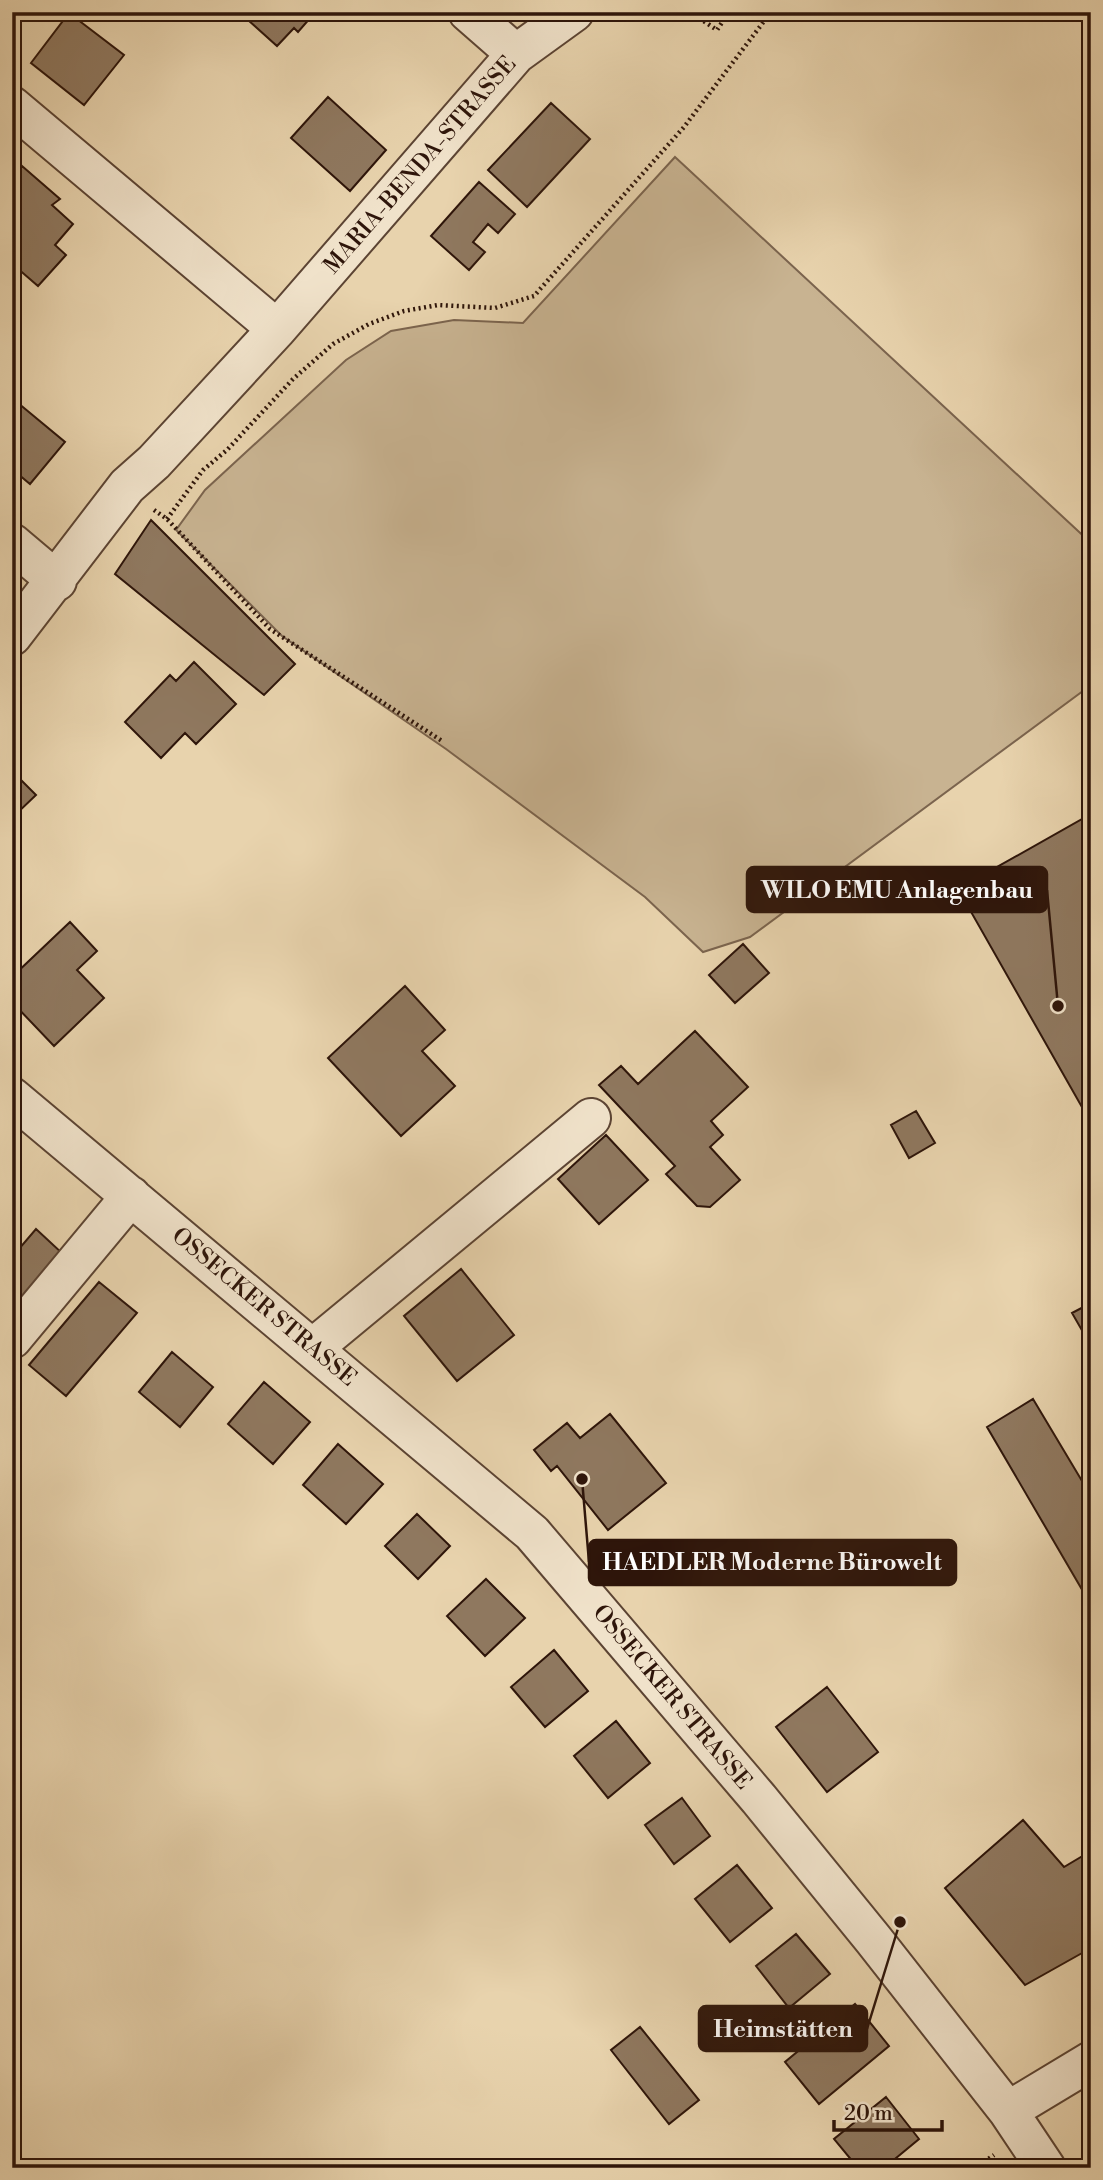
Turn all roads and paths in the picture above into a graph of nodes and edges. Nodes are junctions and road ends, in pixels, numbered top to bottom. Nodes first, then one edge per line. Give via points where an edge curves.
1 (468, 12) edge
2 (574, 12) edge
3 (690, 12) edge
4 (729, 12) edge
5 (771, 12) edge
6 (516, 54) junction
7 (12, 106) edge
8 (277, 328) junction
9 (127, 486) junction
10 (167, 519) junction
11 (12, 543) edge
12 (57, 581) junction
13 (12, 636) edge
14 (442, 741) dead end
15 (12, 1097) edge
16 (591, 1118) dead end
17 (131, 1196) junction
18 (12, 1339) edge
19 (313, 1348) junction
20 (1091, 2061) edge
21 (1008, 2111) junction
22 (1045, 2168) edge

1 - 6 street
2 - 6 street, MARIA-BENDA-STRASSE
3 - 4 path via 717,30
5 - 10 path via 684,127 534,296 495,307 438,305 404,311 333,344 203,470
6 - 8 street, MARIA-BENDA-STRASSE
7 - 8 street
8 - 9 street, MARIA-BENDA-STRASSE
9 - 10 path
9 - 12 street, MARIA-BENDA-STRASSE
10 - 14 path via 270,629
11 - 12 street
12 - 13 street, MARIA-BENDA-STRASSE
15 - 17 street, OSSECKER STRASSE
16 - 19 street
17 - 18 street
17 - 19 street, OSSECKER STRASSE
19 - 21 street, OSSECKER STRASSE via 532,1532 759,1799
20 - 21 street
21 - 22 street, OSSECKER STRASSE

